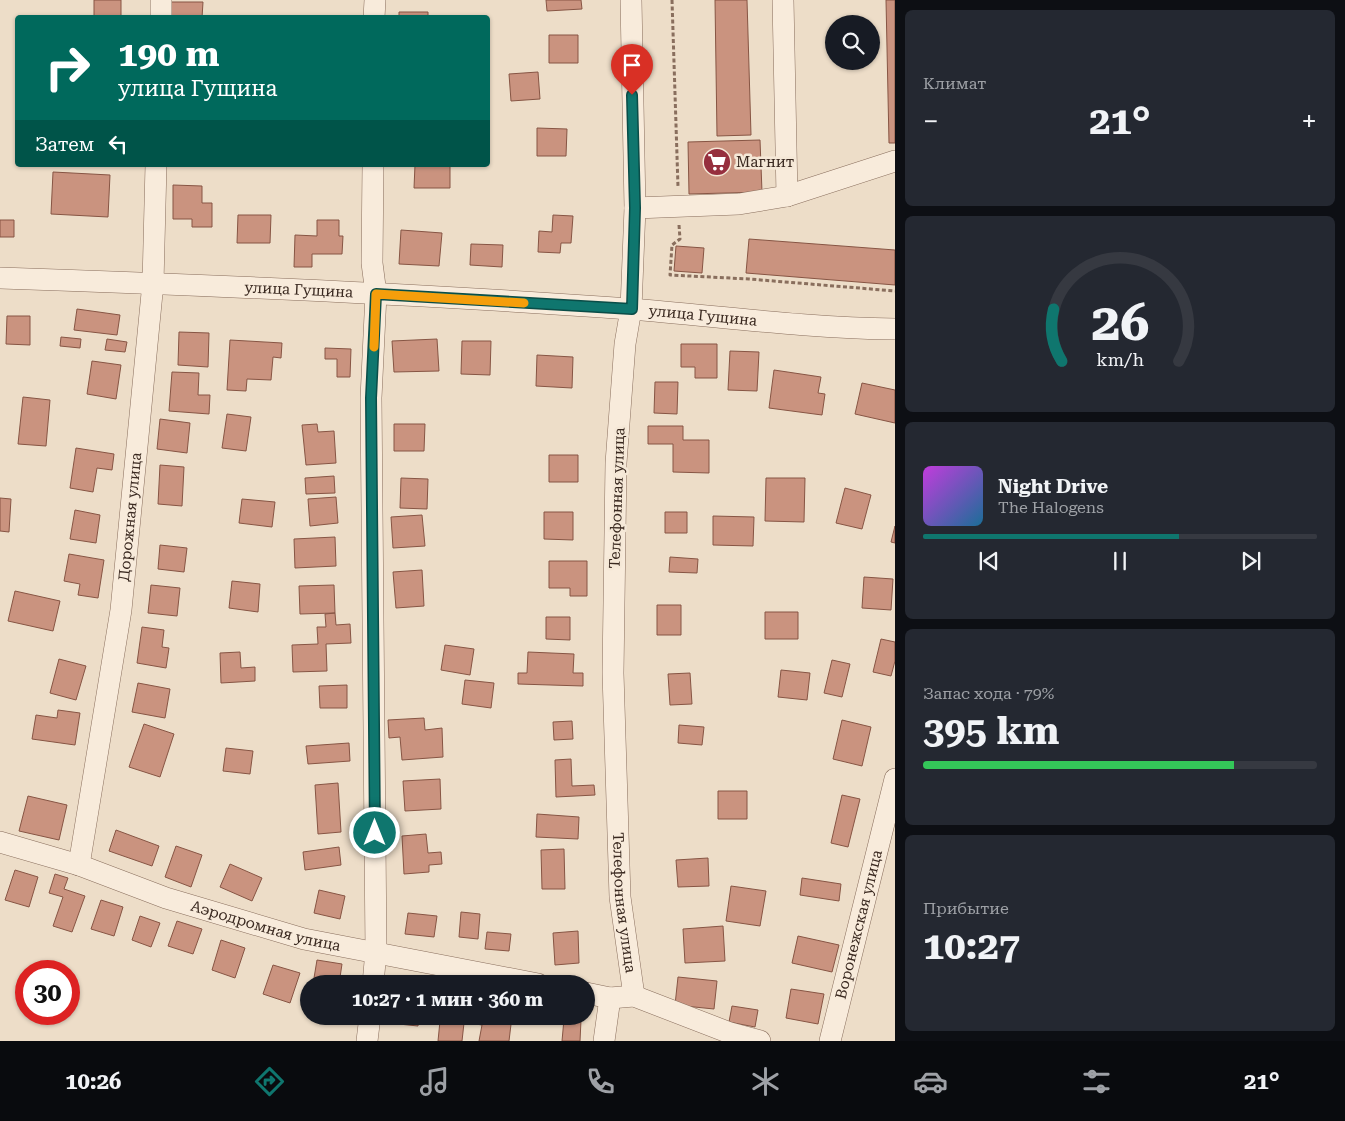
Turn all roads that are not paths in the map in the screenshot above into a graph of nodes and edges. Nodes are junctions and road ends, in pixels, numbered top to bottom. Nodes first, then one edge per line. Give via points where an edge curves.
1 (161, 0) edge
2 (375, 0) edge
3 (630, 0) edge
4 (783, 0) edge
5 (160, 15) edge
6 (374, 15) edge
7 (895, 162) edge
8 (156, 167) edge
9 (373, 167) edge
10 (787, 196) junction
11 (635, 208) junction
12 (0, 278) edge
13 (153, 283) junction
14 (376, 294) junction
15 (632, 309) junction
16 (895, 329) edge
17 (895, 779) edge
18 (0, 842) edge
19 (79, 865) junction
20 (376, 951) junction
21 (374, 975) edge
22 (494, 975) edge
23 (595, 996) edge
24 (634, 996) junction
25 (610, 998) junction
26 (369, 1025) edge
27 (367, 1041) edge
28 (604, 1041) edge
29 (760, 1041) edge
30 (830, 1041) edge

1 - 5 street
2 - 6 street
3 - 11 street, Телефонная улица
4 - 10 street
7 - 10 street
8 - 13 street, Дорожная улица
9 - 14 street via 372,263
10 - 11 street via 739,204
11 - 15 street, Телефонная улица
12 - 13 street, улица Гущина
13 - 14 street, улица Гущина
13 - 19 street, Дорожная улица via 122,610
14 - 15 street, улица Гущина
14 - 20 street via 371,398
15 - 16 street, улица Гущина via 764,322
15 - 24 street, Телефонная улица via 625,344 616,463 614,673 620,897
17 - 30 street, Воронежская улица
18 - 19 street, Аэродромная улица
19 - 20 street, Аэродромная улица via 166,898 304,939
20 - 21 street
20 - 22 street, Аэродромная улица
23 - 25 street
24 - 25 street
24 - 29 street
25 - 28 street
26 - 27 street

